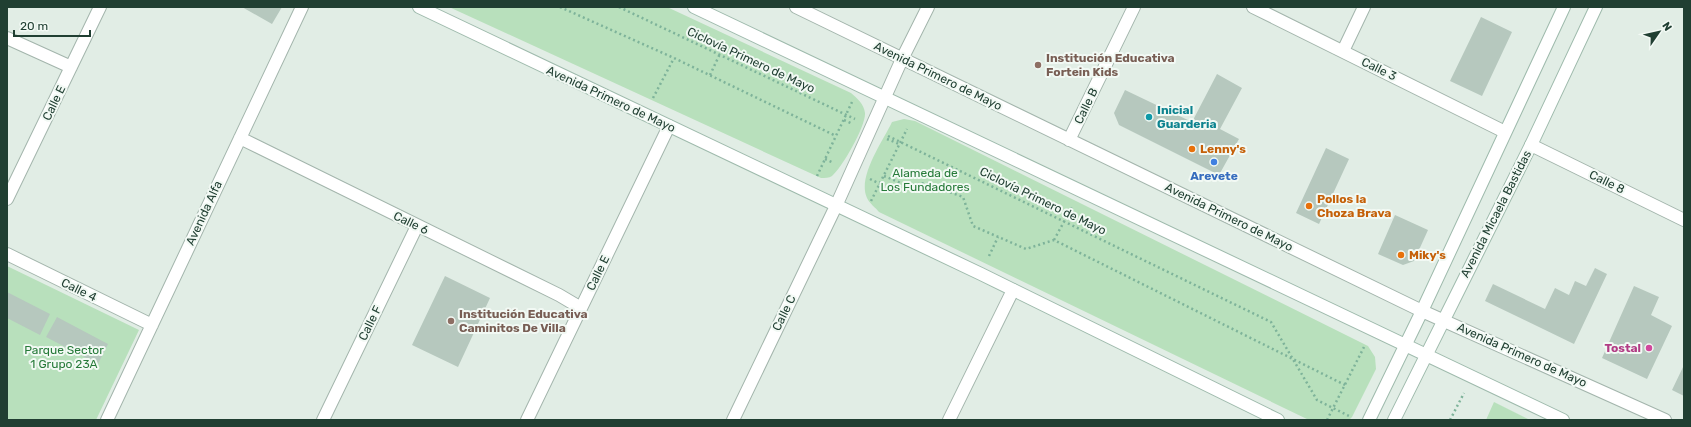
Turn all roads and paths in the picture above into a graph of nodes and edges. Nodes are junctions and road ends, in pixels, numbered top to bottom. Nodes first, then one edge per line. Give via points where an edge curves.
1 (100, 7) edge
2 (302, 7) edge
3 (419, 7) edge
4 (560, 7) edge
5 (619, 7) edge
6 (694, 7) edge
7 (796, 7) edge
8 (928, 7) edge
9 (1134, 7) edge
10 (1253, 7) edge
11 (1364, 7) edge
12 (1564, 7) edge
13 (1596, 7) edge
14 (710, 10) edge
15 (733, 26) junction
16 (7, 38) edge
17 (1343, 51) junction
18 (720, 55) junction
19 (674, 58) junction
20 (902, 58) junction
21 (71, 67) junction
22 (710, 76) junction
23 (860, 86) junction
24 (885, 98) junction
25 (915, 112) junction
26 (645, 115) junction
27 (846, 115) junction
28 (669, 126) junction
29 (871, 127) junction
30 (1505, 132) junction
31 (836, 136) junction
32 (240, 138) junction
33 (1069, 140) junction
34 (901, 142) junction
35 (1531, 145) junction
36 (884, 176) junction
37 (1081, 191) junction
38 (809, 193) junction
39 (7, 199) edge
40 (836, 206) junction
41 (863, 218) junction
42 (1684, 220) edge
43 (1064, 222) junction
44 (417, 226) junction
45 (1054, 240) junction
46 (7, 254) edge
47 (1012, 290) junction
48 (581, 308) junction
49 (1422, 311) junction
50 (1443, 319) junction
51 (152, 325) junction
52 (1373, 330) junction
53 (1406, 346) junction
54 (1426, 356) junction
55 (1292, 359) junction
56 (1345, 385) junction
57 (1333, 408) junction
58 (1352, 417) dead end
59 (107, 420) edge
60 (323, 420) edge
61 (527, 420) edge
62 (733, 420) edge
63 (949, 420) edge
64 (1278, 420) edge
65 (1327, 420) edge
66 (1369, 420) edge
67 (1394, 420) edge
68 (1563, 420) edge
69 (1666, 420) edge

1 - 21 street, Calle E
2 - 32 street, Avenida Alfa
3 - 26 street, Avenida Primero de Mayo
4 - 19 path
5 - 18 path, Ciclovía Primero de Mayo
6 - 14 street
7 - 20 street, Avenida Primero de Mayo
8 - 20 street, Calle C
9 - 33 street, Calle B
10 - 17 street, Calle 3
11 - 17 street
12 - 30 street, Avenida Micaela Bastidas
13 - 35 street, Avenida Micaela Bastidas
14 - 15 street
15 - 18 path
15 - 23 street
16 - 21 street
17 - 30 street, Calle 3
18 - 22 path
18 - 27 path, Ciclovía Primero de Mayo
19 - 22 path
19 - 26 path
20 - 24 street, Calle C
20 - 33 street, Avenida Primero de Mayo
21 - 39 street, Calle E
22 - 31 path
23 - 24 street
23 - 27 path
24 - 25 street
24 - 29 street, Calle C
25 - 34 path
25 - 37 street
26 - 28 street, Avenida Primero de Mayo
27 - 29 path, Ciclovía Primero de Mayo
27 - 31 path
28 - 38 street, Avenida Primero de Mayo
28 - 48 street, Calle E
29 - 34 path, Ciclovía Primero de Mayo
29 - 40 street, Calle C
30 - 49 street, Avenida Micaela Bastidas
31 - 38 path
32 - 44 street, Calle 6
32 - 51 street, Avenida Alfa
33 - 49 street, Avenida Primero de Mayo
34 - 36 path
34 - 43 path, Ciclovía Primero de Mayo
35 - 42 street, Calle 8
35 - 50 street, Avenida Micaela Bastidas
36 - 41 path
36 - 45 path via 908,186 925,183 963,197 973,226 1026,249
37 - 43 path
37 - 52 street
38 - 40 street, Avenida Primero de Mayo
40 - 41 street, Avenida Primero de Mayo
40 - 62 street, Calle C
41 - 47 street, Avenida Primero de Mayo
43 - 45 path
43 - 55 path, Ciclovía Primero de Mayo via 1271,322
44 - 48 street, Calle 6
44 - 60 street, Calle F
45 - 55 path
46 - 51 street, Calle 4
47 - 63 street
47 - 64 street, Avenida Primero de Mayo
48 - 61 street, Calle E
49 - 50 street, Avenida Primero de Mayo
49 - 53 street, Avenida Micaela Bastidas
50 - 54 street, Avenida Micaela Bastidas
50 - 69 street, Avenida Primero de Mayo
51 - 59 street, Avenida Alfa
52 - 53 street
52 - 56 path
53 - 54 street
53 - 66 street, Avenida Micaela Bastidas
54 - 67 street, Avenida Micaela Bastidas
54 - 68 street
55 - 56 path
55 - 57 path, Ciclovía Primero de Mayo via 1316,400
56 - 57 path
57 - 58 path, Ciclovía Primero de Mayo
57 - 65 path

